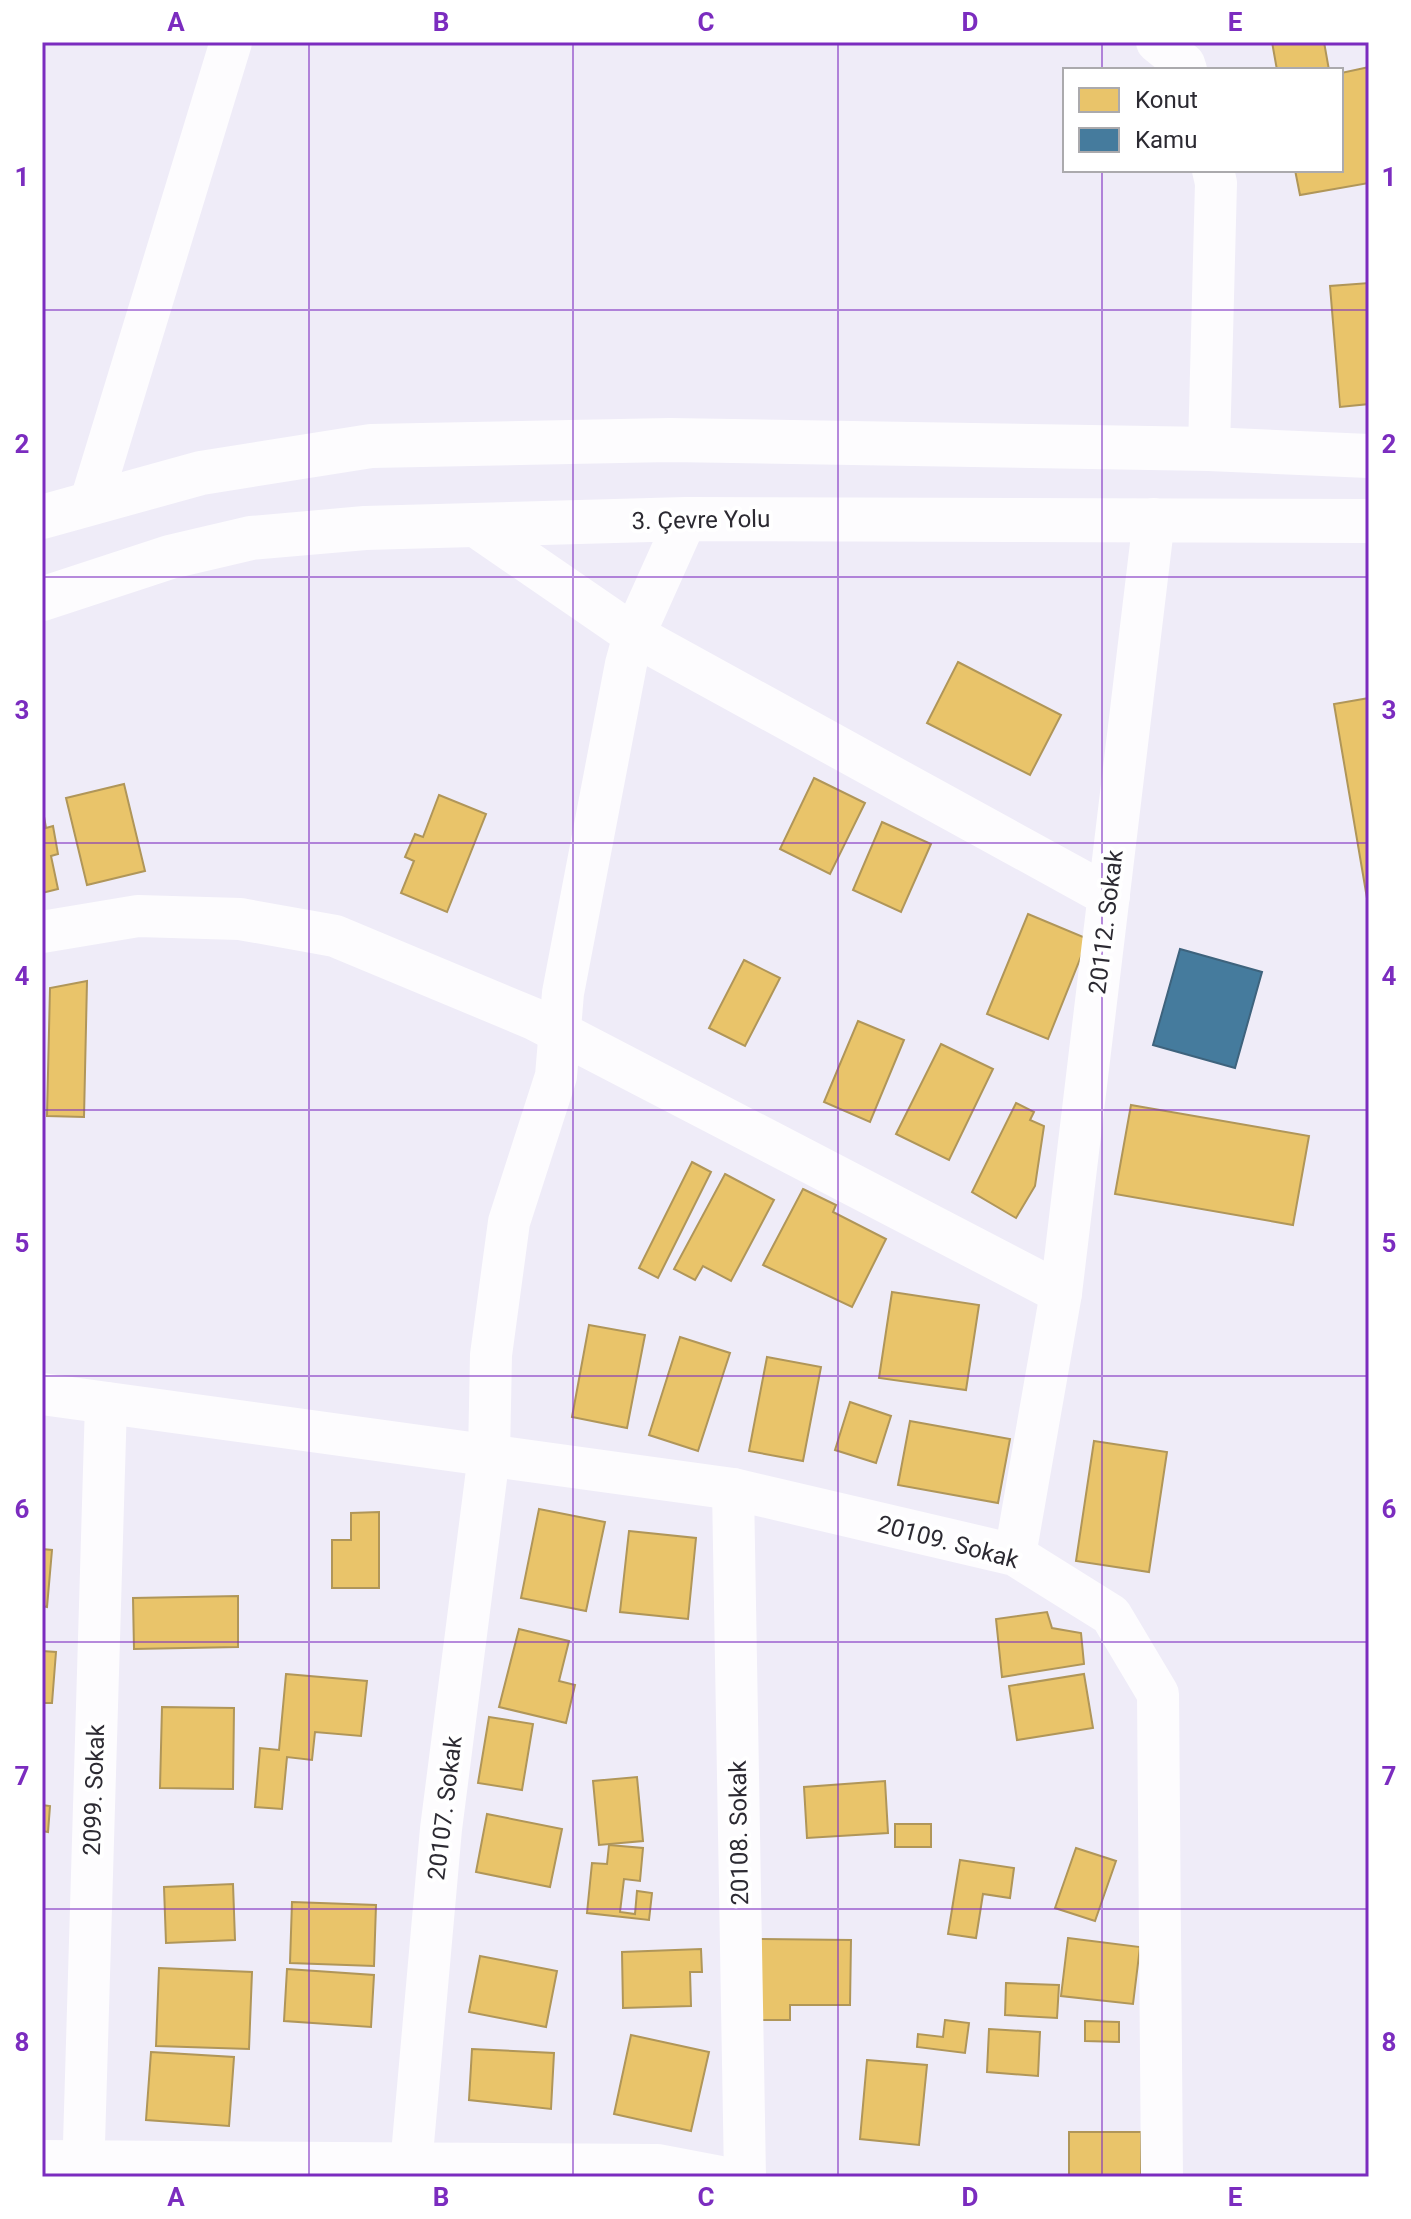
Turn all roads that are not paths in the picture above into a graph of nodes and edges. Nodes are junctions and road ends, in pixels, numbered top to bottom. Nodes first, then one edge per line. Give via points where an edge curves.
1 (231, 42) edge
2 (1157, 42) edge
3 (1185, 68) edge
4 (1213, 172) edge
5 (1209, 449) junction
6 (1369, 456) edge
7 (91, 501) junction
8 (42, 517) edge
9 (686, 519) junction
10 (1369, 521) edge
11 (474, 525) junction
12 (1152, 535) junction
13 (42, 599) edge
14 (634, 635) junction
15 (1109, 896) junction
16 (42, 932) edge
17 (575, 1040) junction
18 (1061, 1293) junction
19 (42, 1394) edge
20 (106, 1403) junction
21 (489, 1455) junction
22 (733, 1489) junction
23 (1015, 1555) junction
24 (42, 2161) edge
25 (84, 2169) edge
26 (410, 2170) edge
27 (720, 2177) edge
28 (745, 2177) edge
29 (1162, 2177) edge

1 - 7 street
2 - 3 street
4 - 5 street
5 - 6 main road
5 - 7 main road via 670,440 371,446 228,467
7 - 8 main road
9 - 11 main road, 3. Çevre Yolu
9 - 12 main road, 3. Çevre Yolu
9 - 14 street, 20107. Sokak
10 - 12 main road, 3. Çevre Yolu
11 - 13 main road, 3. Çevre Yolu via 251,538 170,557
11 - 14 street
12 - 15 street, 20112. Sokak
14 - 15 street
14 - 17 street, 20107. Sokak via 563,993
15 - 18 street, 20112. Sokak
16 - 17 street via 138,916 240,919 335,936
17 - 18 street
17 - 21 street, 20107. Sokak via 556,1076 509,1222 491,1355
18 - 23 street, 20112. Sokak
19 - 20 street, 20109. Sokak
20 - 21 street, 20109. Sokak
20 - 25 street, 2099. Sokak
21 - 22 street, 20109. Sokak
21 - 26 street, 20107. Sokak via 441,1829
22 - 23 street, 20109. Sokak
22 - 28 street, 20108. Sokak
23 - 29 street, 20109. Sokak via 1111,1615 1158,1694
24 - 25 street
25 - 26 street
26 - 27 street via 657,2165

